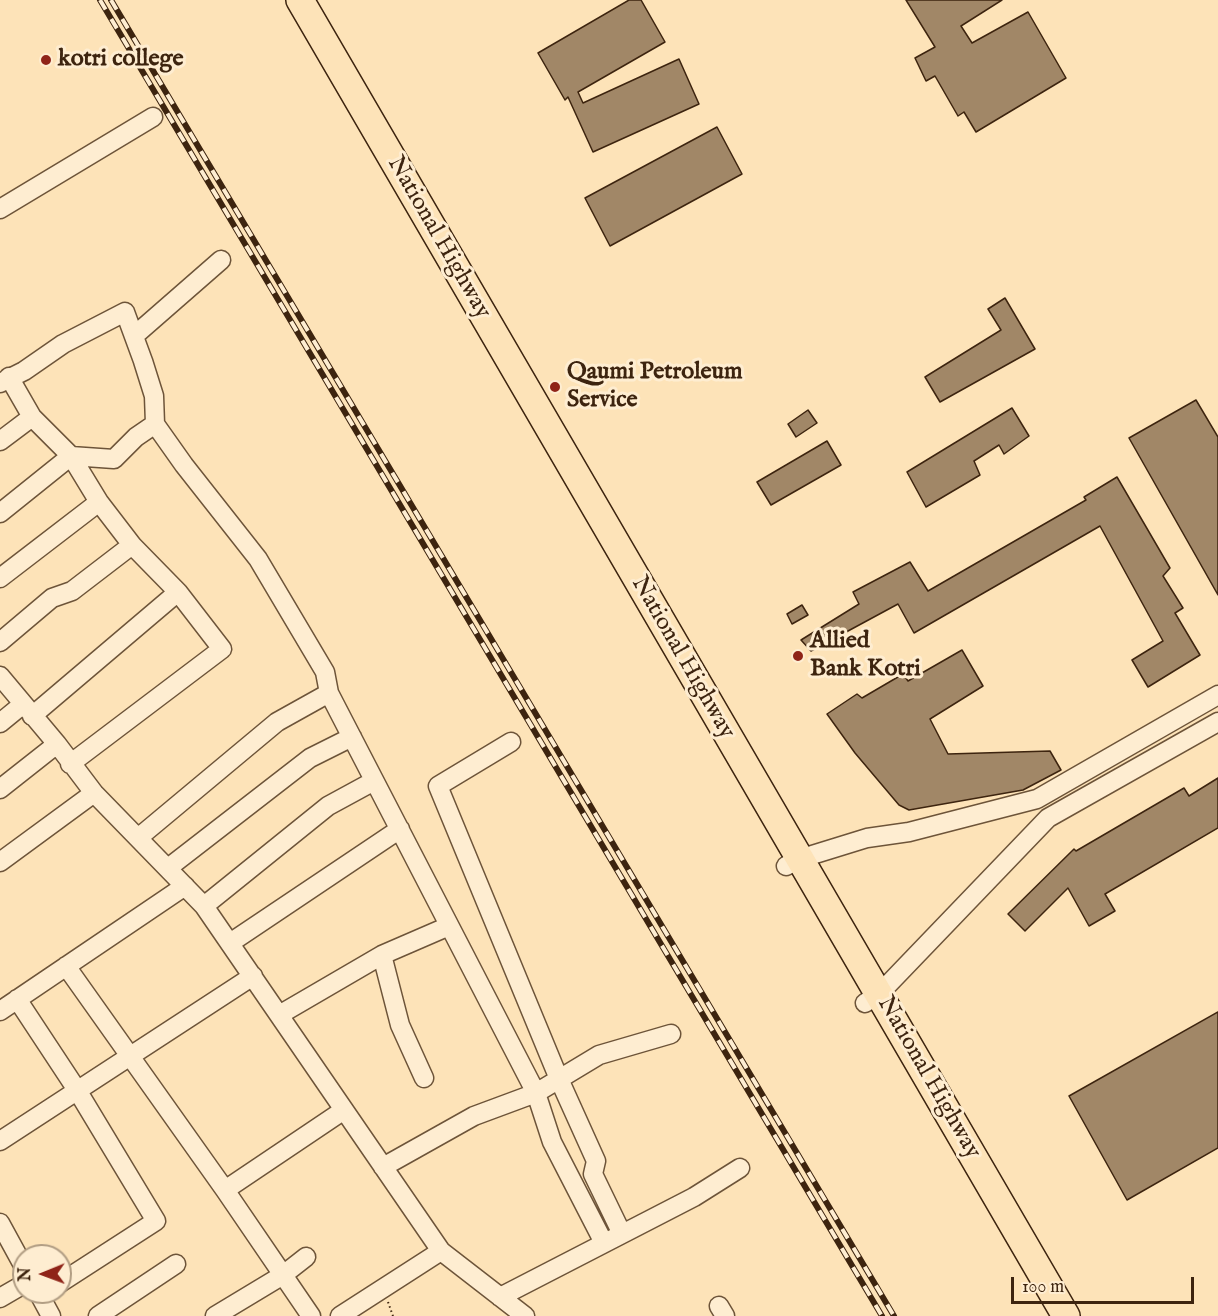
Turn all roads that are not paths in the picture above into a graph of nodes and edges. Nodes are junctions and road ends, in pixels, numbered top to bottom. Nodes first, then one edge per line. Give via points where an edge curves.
1 (284, 0) edge
2 (300, 0) edge
3 (153, 117) dead end
4 (0, 209) edge
5 (221, 260) dead end
6 (134, 336) junction
7 (4, 380) edge
8 (32, 417) junction
9 (155, 423) junction
10 (0, 441) edge
11 (72, 456) junction
12 (99, 502) junction
13 (0, 513) edge
14 (132, 545) junction
15 (0, 578) edge
16 (178, 592) junction
17 (0, 642) edge
18 (0, 676) edge
19 (329, 693) junction
20 (1218, 695) edge
21 (27, 710) junction
22 (1218, 722) edge
23 (0, 723) edge
24 (352, 737) junction
25 (510, 742) dead end
26 (57, 744) junction
27 (70, 764) junction
28 (374, 781) junction
29 (0, 789) edge
30 (94, 793) junction
31 (399, 830) junction
32 (138, 838) junction
33 (0, 862) edge
34 (793, 863) junction
35 (168, 868) junction
36 (185, 886) junction
37 (204, 906) junction
38 (449, 926) junction
39 (230, 943) junction
40 (382, 955) junction
41 (66, 966) junction
42 (253, 976) junction
43 (872, 998) junction
44 (18, 999) junction
45 (0, 1011) edge
46 (279, 1015) junction
47 (672, 1034) dead end
48 (129, 1057) junction
49 (424, 1078) dead end
50 (559, 1079) junction
51 (77, 1090) junction
52 (536, 1093) junction
53 (344, 1110) junction
54 (0, 1141) edge
55 (383, 1167) junction
56 (740, 1168) dead end
57 (225, 1190) junction
58 (0, 1224) edge
59 (622, 1234) junction
60 (604, 1243) junction
61 (12, 1246) edge
62 (441, 1251) junction
63 (306, 1257) dead end
64 (176, 1263) dead end
65 (72, 1275) edge
66 (283, 1275) junction
67 (500, 1297) junction
68 (98, 1316) edge
69 (215, 1316) edge
70 (311, 1316) edge
71 (340, 1316) edge
72 (525, 1316) edge
73 (1047, 1316) edge
74 (1066, 1316) edge

1 - 34 highway, National Highway
2 - 34 highway, National Highway
3 - 4 street
5 - 6 street
6 - 7 street via 124,312
6 - 9 street via 154,396
7 - 8 street
8 - 10 street
8 - 11 street
9 - 11 street via 114,459
9 - 19 street via 258,559 325,672
11 - 12 street
11 - 13 street
12 - 14 street
12 - 15 street
14 - 16 street
14 - 17 street via 72,591 52,598
16 - 21 street
16 - 27 street via 222,649
18 - 21 street
19 - 24 street
19 - 32 street via 277,722
20 - 34 street via 1037,799 909,832 867,838
21 - 23 street
21 - 26 street
22 - 43 street via 1048,818
24 - 28 street
24 - 35 street via 310,758
25 - 50 street via 438,786
26 - 27 street
26 - 29 street
27 - 30 street
28 - 31 street
28 - 37 street via 328,806
30 - 32 street
30 - 33 street
31 - 38 street
31 - 39 street
32 - 35 street
34 - 43 highway, National Highway
35 - 36 street
36 - 37 street
36 - 41 street
37 - 39 street
38 - 40 street
38 - 52 street
39 - 42 street
40 - 46 street
40 - 49 street via 400,1025
41 - 44 street
41 - 48 street
42 - 46 street
42 - 48 street
43 - 73 highway, National Highway
43 - 74 highway, National Highway
44 - 45 street
44 - 51 street
46 - 53 street
47 - 50 street via 600,1055
48 - 51 street
48 - 57 street
50 - 52 street
50 - 59 street via 596,1161 593,1173
51 - 54 street
51 - 65 street via 156,1221
52 - 55 street via 474,1116
52 - 60 street via 552,1142
53 - 55 street
53 - 57 street
55 - 62 street
56 - 59 street
57 - 66 street
58 - 61 street
59 - 60 street
60 - 67 street
62 - 67 street
62 - 71 street
63 - 66 street
64 - 68 street
66 - 69 street
66 - 70 street
67 - 72 street

